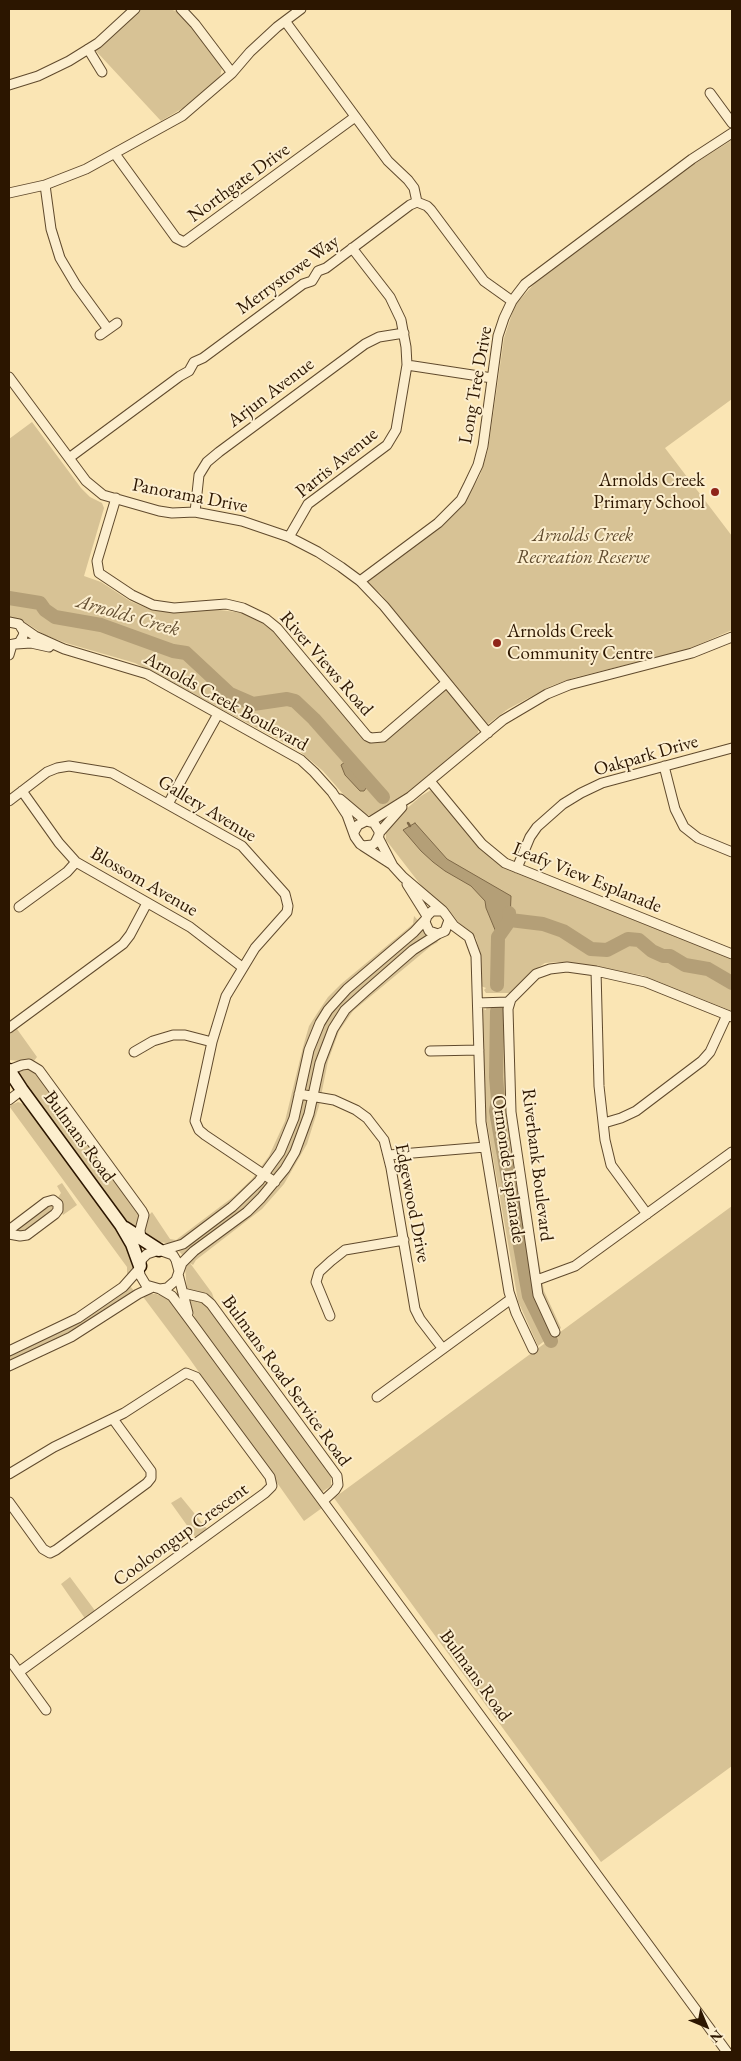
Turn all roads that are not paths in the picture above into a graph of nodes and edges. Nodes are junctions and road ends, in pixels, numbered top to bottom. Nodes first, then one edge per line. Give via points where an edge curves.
1 (135, 9) edge
2 (181, 9) edge
3 (301, 9) edge
4 (284, 21) junction
5 (88, 49) junction
6 (102, 72) dead end
7 (232, 73) junction
8 (9, 85) edge
9 (710, 93) dead end
10 (355, 117) junction
11 (732, 123) edge
12 (732, 133) edge
13 (115, 154) junction
14 (45, 185) junction
15 (9, 193) edge
16 (417, 202) junction
17 (352, 248) junction
18 (512, 301) junction
19 (117, 323) dead end
20 (108, 329) junction
21 (404, 333) junction
22 (100, 335) dead end
23 (406, 366) junction
24 (9, 377) edge
25 (492, 378) junction
26 (69, 458) junction
27 (116, 498) junction
28 (195, 512) junction
29 (289, 537) junction
30 (360, 581) junction
31 (9, 622) edge
32 (22, 627) junction
33 (732, 637) edge
34 (13, 645) edge
35 (64, 649) junction
36 (9, 655) edge
37 (446, 683) junction
38 (218, 714) junction
39 (488, 733) junction
40 (732, 748) edge
41 (664, 766) junction
42 (430, 781) junction
43 (22, 791) junction
44 (332, 792) junction
45 (410, 797) junction
46 (9, 801) edge
47 (168, 804) junction
48 (368, 822) junction
49 (354, 832) junction
50 (379, 835) junction
51 (363, 846) junction
52 (732, 852) edge
53 (76, 862) junction
54 (393, 866) junction
55 (517, 868) junction
56 (403, 878) junction
57 (147, 903) junction
58 (20, 908) dead end
59 (443, 911) junction
60 (426, 917) junction
61 (449, 920) junction
62 (463, 932) junction
63 (440, 933) junction
64 (732, 954) edge
65 (242, 967) junction
66 (596, 971) junction
67 (511, 999) junction
68 (478, 1003) junction
69 (729, 1016) edge
70 (9, 1028) edge
71 (212, 1042) junction
72 (479, 1050) junction
73 (430, 1051) dead end
74 (134, 1052) dead end
75 (9, 1070) edge
76 (22, 1090) junction
77 (299, 1094) junction
78 (314, 1096) junction
79 (9, 1100) edge
80 (604, 1123) junction
81 (485, 1147) junction
82 (732, 1152) edge
83 (389, 1155) junction
84 (264, 1175) junction
85 (275, 1182) junction
86 (647, 1214) junction
87 (121, 1225) junction
88 (9, 1230) edge
89 (9, 1234) edge
90 (141, 1239) junction
91 (404, 1240) junction
92 (161, 1250) junction
93 (140, 1268) junction
94 (179, 1272) junction
95 (537, 1280) junction
96 (156, 1289) junction
97 (183, 1293) junction
98 (511, 1299) junction
99 (330, 1316) dead end
100 (192, 1322) junction
101 (555, 1332) dead end
102 (533, 1348) dead end
103 (442, 1349) junction
104 (9, 1350) edge
105 (9, 1366) edge
106 (377, 1397) dead end
107 (113, 1419) junction
108 (9, 1474) edge
109 (323, 1501) junction
110 (9, 1502) edge
111 (9, 1658) edge
112 (19, 1672) junction
113 (46, 1710) dead end
114 (727, 2052) edge

1 - 5 street
2 - 7 street
3 - 4 street
4 - 7 street
4 - 10 street
5 - 6 street
5 - 8 street via 38,76
7 - 13 street via 182,116
9 - 11 street
10 - 13 street, Northgate Drive via 184,242 176,238
10 - 16 street via 388,161 414,188
12 - 18 street, Long Tree Drive via 535,275
13 - 14 street
14 - 15 street
14 - 20 street via 51,229 60,258
16 - 17 street, Merrystowe Way
16 - 18 street via 431,210 484,281
17 - 21 street, Parris Avenue via 390,298
17 - 26 street, Merrystowe Way via 318,271 312,280 194,362 188,371
18 - 25 street, Long Tree Drive via 498,336
19 - 20 street
20 - 22 street
21 - 23 street, Parris Avenue
21 - 28 street, Arjun Avenue via 364,344 219,452 199,475
23 - 25 street
23 - 29 street, Parris Avenue via 393,439 308,504
24 - 26 street, Panorama Drive
25 - 30 street, Long Tree Drive via 478,465 460,500 438,523
26 - 27 street, Panorama Drive via 95,490
27 - 28 street, Panorama Drive via 159,511
27 - 37 street, River Views Road via 97,561 99,573 153,605 174,608 226,604 266,619 367,736 383,737
28 - 29 street, Panorama Drive via 242,521
29 - 30 street, Panorama Drive via 318,552
30 - 37 street, Panorama Drive
31 - 32 street, Arnolds Creek Boulevard
32 - 34 street via 24,636
32 - 35 street, Arnolds Creek Boulevard
33 - 39 street via 692,653 569,685 523,707
34 - 35 street, Arnolds Creek Boulevard via 31,643
34 - 36 street
35 - 38 street, Arnolds Creek Boulevard via 138,670
37 - 39 street, Panorama Drive
38 - 44 street, Arnolds Creek Boulevard via 300,760
38 - 47 street
39 - 42 street
40 - 41 street, Oakpark Drive
41 - 52 street via 675,809 684,827 698,838
41 - 55 street, Oakpark Drive via 602,783 563,804 534,832
42 - 45 street
42 - 55 street, Leafy View Esplanade via 489,852
43 - 46 street, Gallery Avenue
43 - 47 street, Gallery Avenue via 47,772 69,766 112,773
43 - 53 street, Blossom Avenue
44 - 48 street, Arnolds Creek Boulevard
44 - 49 street, Arnolds Creek Boulevard
45 - 48 street
45 - 50 street
47 - 65 street, Gallery Avenue via 242,846 288,900 283,918 268,932
48 - 49 street via 358,825
48 - 50 street via 377,827
49 - 51 street via 356,841
50 - 51 street via 372,845
50 - 54 street
51 - 54 street
53 - 57 street, Blossom Avenue
53 - 58 street
54 - 56 street
55 - 64 street, Leafy View Esplanade
56 - 59 street
56 - 60 street
57 - 65 street, Blossom Avenue via 194,930
57 - 70 street via 123,944
59 - 60 street via 435,910
59 - 61 street
60 - 63 street via 429,931
60 - 77 street via 414,932 347,989 328,1010 312,1043
61 - 62 street, Ormonde Esplanade
61 - 63 street via 448,928
62 - 63 street
62 - 68 street, Ormonde Esplanade via 476,956
63 - 78 street via 414,950 345,1010 326,1043
65 - 71 street, Gallery Avenue via 226,996
66 - 67 street via 567,967 543,971
66 - 69 street via 645,982
66 - 80 street via 599,1086
67 - 68 street via 508,1002
67 - 95 street, Riverbank Boulevard via 508,1009 511,1112
68 - 72 street, Ormonde Esplanade
69 - 80 street via 710,1052 702,1060 636,1110
71 - 74 street via 173,1035
71 - 84 street, Gallery Avenue via 196,1115 197,1126 205,1135
72 - 73 street
72 - 81 street, Ormonde Esplanade
75 - 76 street, Bulmans Road
75 - 90 street via 22,1064 39,1070 142,1211
76 - 79 street
76 - 87 street, Bulmans Road
77 - 78 street, Edgewood Drive
77 - 84 street via 280,1152
78 - 83 street, Edgewood Drive via 344,1104 367,1118 384,1140
78 - 85 street via 295,1152
80 - 86 street via 611,1165
81 - 83 street
81 - 98 street, Ormonde Esplanade
82 - 86 street
83 - 91 street, Edgewood Drive
84 - 85 street
84 - 92 street via 232,1208 183,1244
85 - 94 street via 247,1212 194,1251 182,1263
86 - 95 street via 576,1266
87 - 90 street, Bulmans Road
87 - 93 street, Bulmans Road
88 - 89 street via 46,1202 53,1200 58,1204 56,1214 24,1237
90 - 92 street, Bulmans Road
91 - 99 street via 345,1250 319,1272 316,1282
91 - 103 street, Edgewood Drive via 415,1309
92 - 93 street via 147,1254
92 - 94 street via 173,1255
93 - 96 street via 142,1280
93 - 104 street via 123,1287 86,1313
94 - 96 street via 172,1284
94 - 97 street, Bulmans Road
95 - 101 street, Riverbank Boulevard via 538,1295
96 - 100 street, Bulmans Road via 172,1296
96 - 105 street via 138,1294 71,1337
97 - 100 street, Bulmans Road
97 - 109 street, Bulmans Road Service Road via 204,1298 211,1304 337,1476 338,1485
98 - 102 street, Ormonde Esplanade
98 - 103 street
100 - 109 street, Bulmans Road
103 - 106 street
107 - 108 street, Cooloongup Crescent via 54,1447
107 - 110 street via 151,1471 147,1483 50,1552 43,1549
107 - 112 street, Cooloongup Crescent via 189,1373 196,1377 270,1477 272,1486
109 - 114 street, Bulmans Road
111 - 112 street
112 - 113 street

